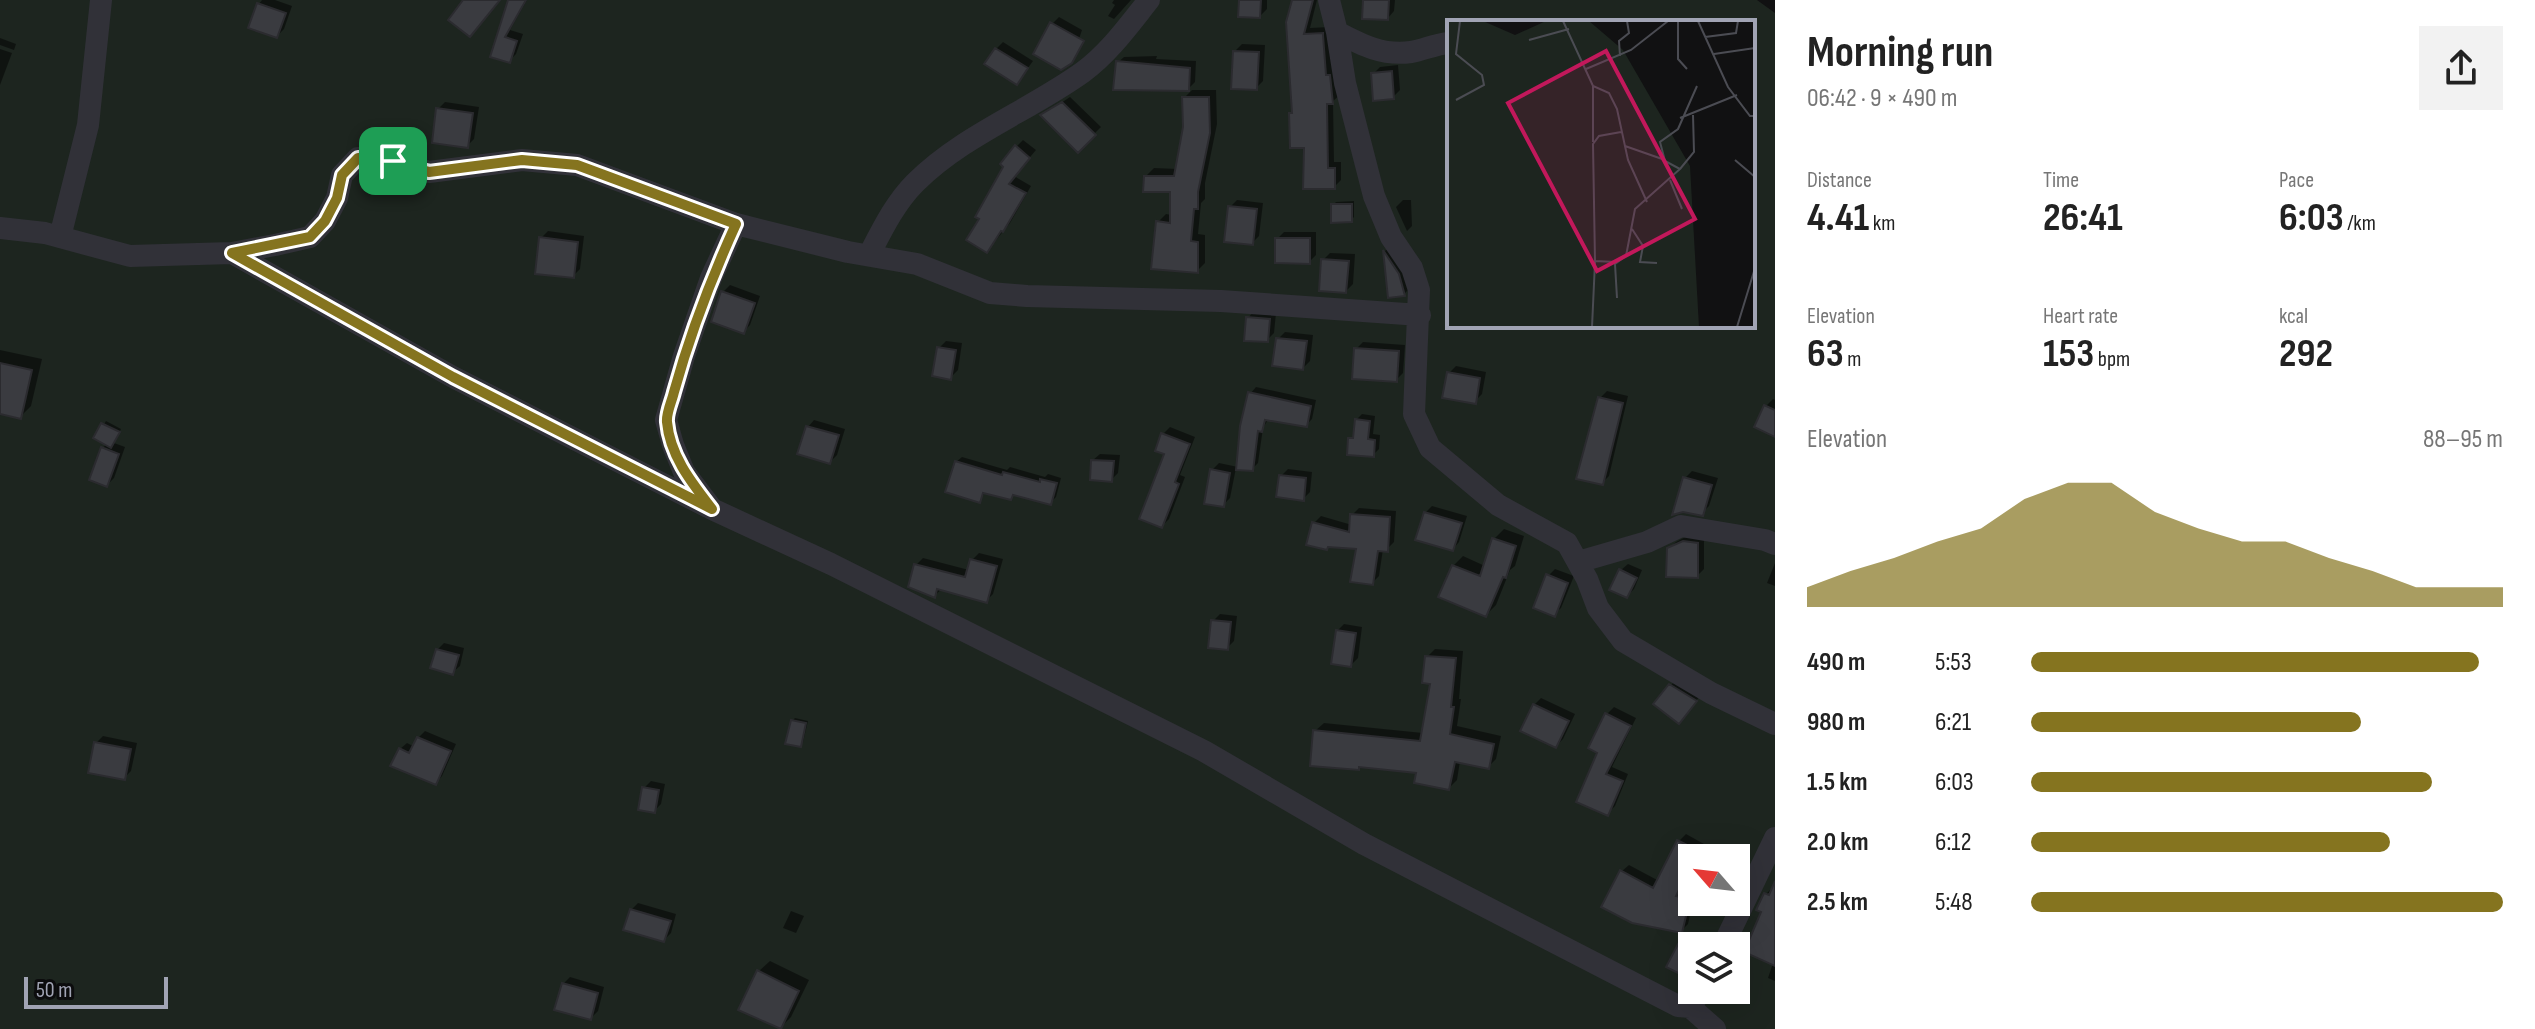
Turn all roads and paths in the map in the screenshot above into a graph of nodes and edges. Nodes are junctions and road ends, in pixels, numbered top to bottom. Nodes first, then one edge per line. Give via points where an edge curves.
1 (101, 0) edge
2 (1149, 0) edge
3 (1329, 0) edge
4 (1337, 32) junction
5 (1447, 43) edge
6 (736, 224) junction
7 (0, 228) edge
8 (60, 237) junction
9 (232, 253) junction
10 (869, 255) junction
11 (1420, 315) junction
12 (712, 509) junction
13 (1775, 544) edge
14 (1578, 562) junction
15 (1775, 724) edge
16 (1775, 838) edge
17 (1730, 932) edge
18 (1683, 1004) edge
19 (1699, 1004) edge
20 (1715, 1029) edge

1 - 8 street via 88,125
2 - 10 street via 1085,71 982,133 914,183
3 - 4 street
4 - 5 street via 1391,54
4 - 11 street via 1374,196 1391,237 1412,268
6 - 9 street via 577,165 522,160 429,172 358,158 342,175 337,198 310,237
6 - 10 street
6 - 12 street via 711,278 666,420 684,472
7 - 8 street
8 - 9 street via 130,256
9 - 12 street via 453,377
10 - 11 street via 917,264 990,293
11 - 14 street via 1414,414 1430,448 1498,505 1567,543
12 - 18 street via 1204,751 1377,851 1678,1006
13 - 14 street via 1681,526
14 - 15 street via 1598,608 1623,641
16 - 17 street
19 - 20 street

